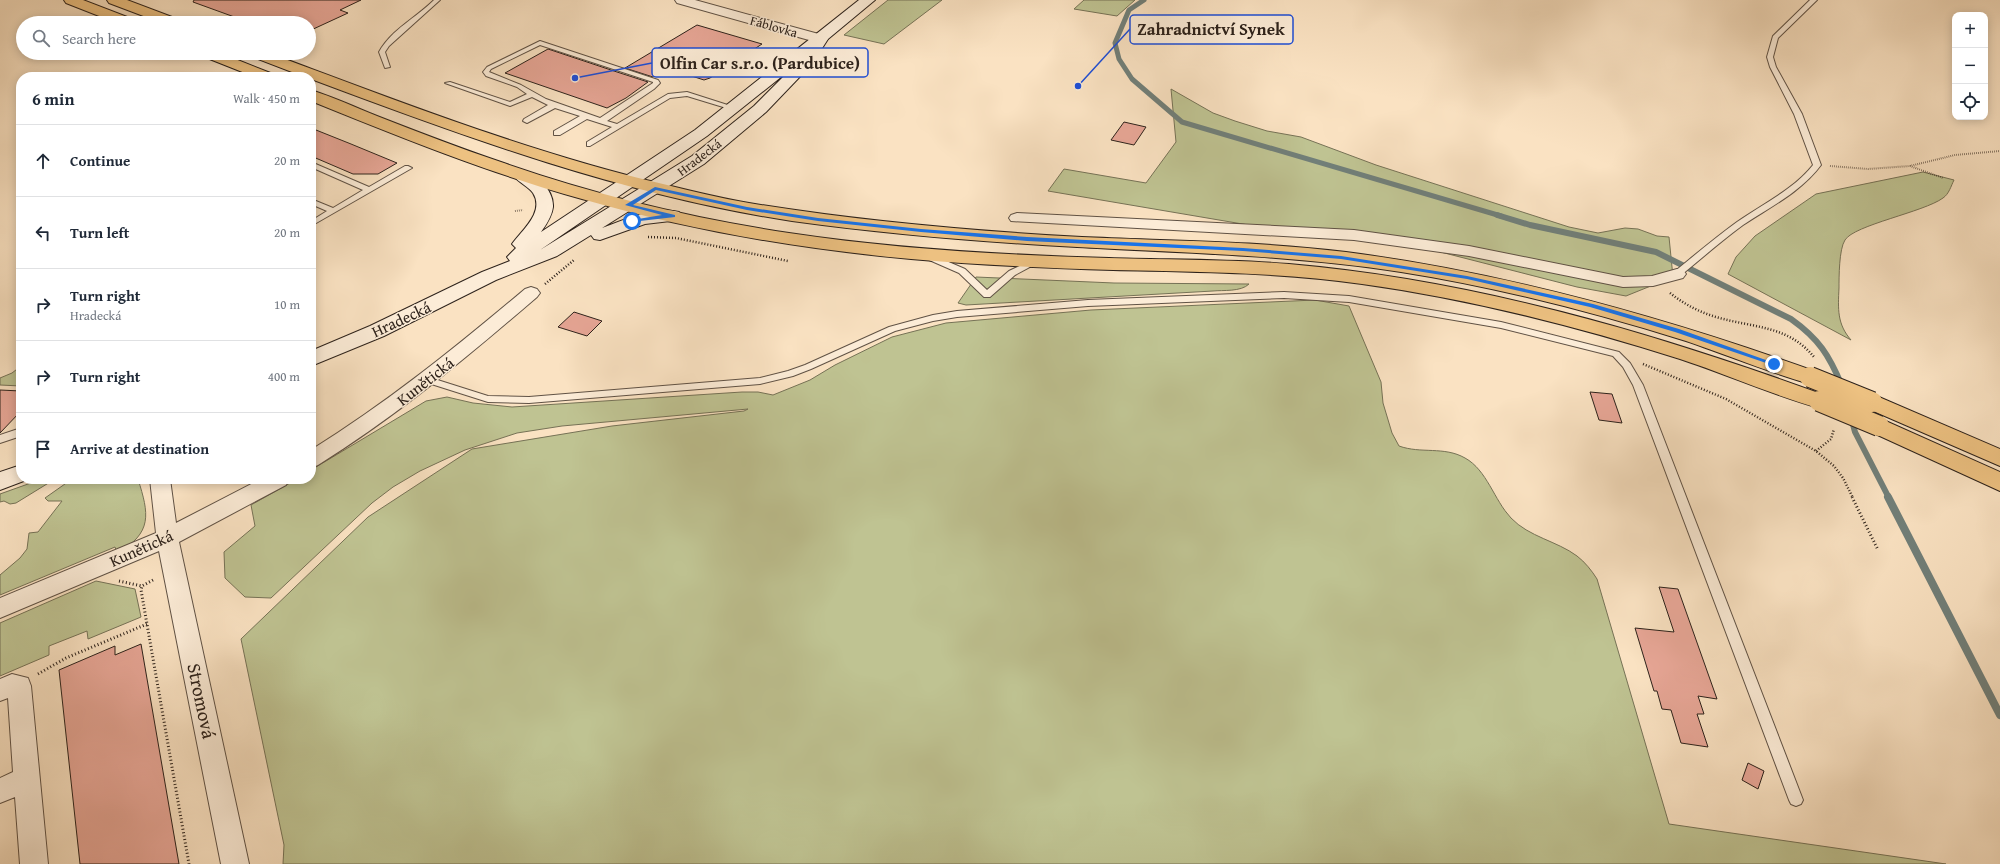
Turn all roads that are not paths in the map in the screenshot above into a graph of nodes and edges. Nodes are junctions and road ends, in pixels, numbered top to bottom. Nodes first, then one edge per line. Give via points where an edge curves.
1 (71, 0) edge
2 (114, 0) edge
3 (437, 0) edge
4 (681, 0) edge
5 (868, 0) edge
6 (1814, 0) edge
7 (112, 16) edge
8 (156, 16) edge
9 (821, 39) junction
10 (225, 60) edge
11 (274, 60) edge
12 (387, 67) dead end
13 (255, 72) edge
14 (307, 72) edge
15 (316, 75) edge
16 (448, 83) dead end
17 (532, 95) junction
18 (316, 97) edge
19 (554, 105) junction
20 (733, 108) junction
21 (586, 116) junction
22 (527, 121) dead end
23 (601, 121) junction
24 (618, 127) junction
25 (557, 133) dead end
26 (590, 144) dead end
27 (316, 166) edge
28 (408, 168) dead end
29 (522, 176) junction
30 (629, 182) junction
31 (655, 188) junction
32 (369, 190) junction
33 (604, 199) junction
34 (316, 203) edge
35 (628, 205) junction
36 (333, 211) junction
37 (673, 216) junction
38 (1017, 218) dead end
39 (316, 221) edge
40 (550, 252) junction
41 (921, 254) junction
42 (1036, 261) junction
43 (1677, 274) joint
44 (489, 276) junction
45 (531, 293) road end
46 (316, 357) edge
47 (428, 380) junction
48 (16, 434) edge
49 (0, 439) edge
50 (316, 457) edge
51 (1999, 458) edge
52 (16, 475) edge
53 (0, 481) edge
54 (2000, 482) edge
55 (161, 484) edge
56 (270, 484) edge
57 (167, 538) junction
58 (0, 608) edge
59 (9, 688) edge
60 (27, 779) junction
61 (0, 791) edge
62 (1796, 800) dead end
63 (34, 864) edge
64 (235, 864) edge

1 - 7 main road
2 - 8 main road
3 - 12 lane via 387,43 382,52
4 - 9 street, Fáblovka
5 - 9 main road, Hradecká
6 - 43 lane via 1776,37 1770,57 1798,114 1818,165 1795,188 1749,217
9 - 20 main road, Hradecká
9 - 31 main road, Hradecká via 807,61 760,109 698,160
10 - 13 main road
11 - 14 main road
15 - 30 main road via 513,147
16 - 17 lane via 510,104
17 - 19 lane
17 - 23 lane via 519,86 488,76 486,70 540,43 656,81 652,88
18 - 29 main road
19 - 21 lane
19 - 22 lane
20 - 24 lane via 693,96 674,94
20 - 30 main road, Hradecká
21 - 23 lane
21 - 25 lane
23 - 24 lane
24 - 26 lane
27 - 32 lane
28 - 32 lane
29 - 33 main road
29 - 44 main road via 542,192 545,200 544,214 536,229
30 - 31 main road
30 - 33 main road, Hradecká
31 - 35 main road, Hradecká
31 - 51 main road, bridge via 747,208 876,226 1027,239 1292,253 1429,270 1591,306 1684,333 1810,377
32 - 36 lane
33 - 35 main road
33 - 44 main road, Hradecká
34 - 36 lane
35 - 37 main road
35 - 40 main road, Hradecká
36 - 39 lane
37 - 40 main road via 632,221
37 - 41 main road via 788,239
38 - 43 street via 1354,235 1469,251 1623,282 1653,281
40 - 44 main road, Hradecká
41 - 42 main road
41 - 42 lane via 962,271 987,295 1012,273
42 - 54 main road, bridge via 1245,267 1342,276 1428,288 1504,303 1629,335 1719,364 1879,426
44 - 46 main road, Hradecká
45 - 47 street, Kunětická
47 - 50 street, Kunětická
47 - 62 lane via 488,399 511,400 745,384 790,374 892,329 957,314 1088,303 1284,295 1348,299 1501,325 1616,354 1638,384
48 - 49 lane
52 - 53 main road
55 - 57 street, Stromová
56 - 57 street, Kunětická
57 - 58 street, Kunětická
57 - 64 street, Stromová
59 - 60 street
60 - 61 street
60 - 63 street

